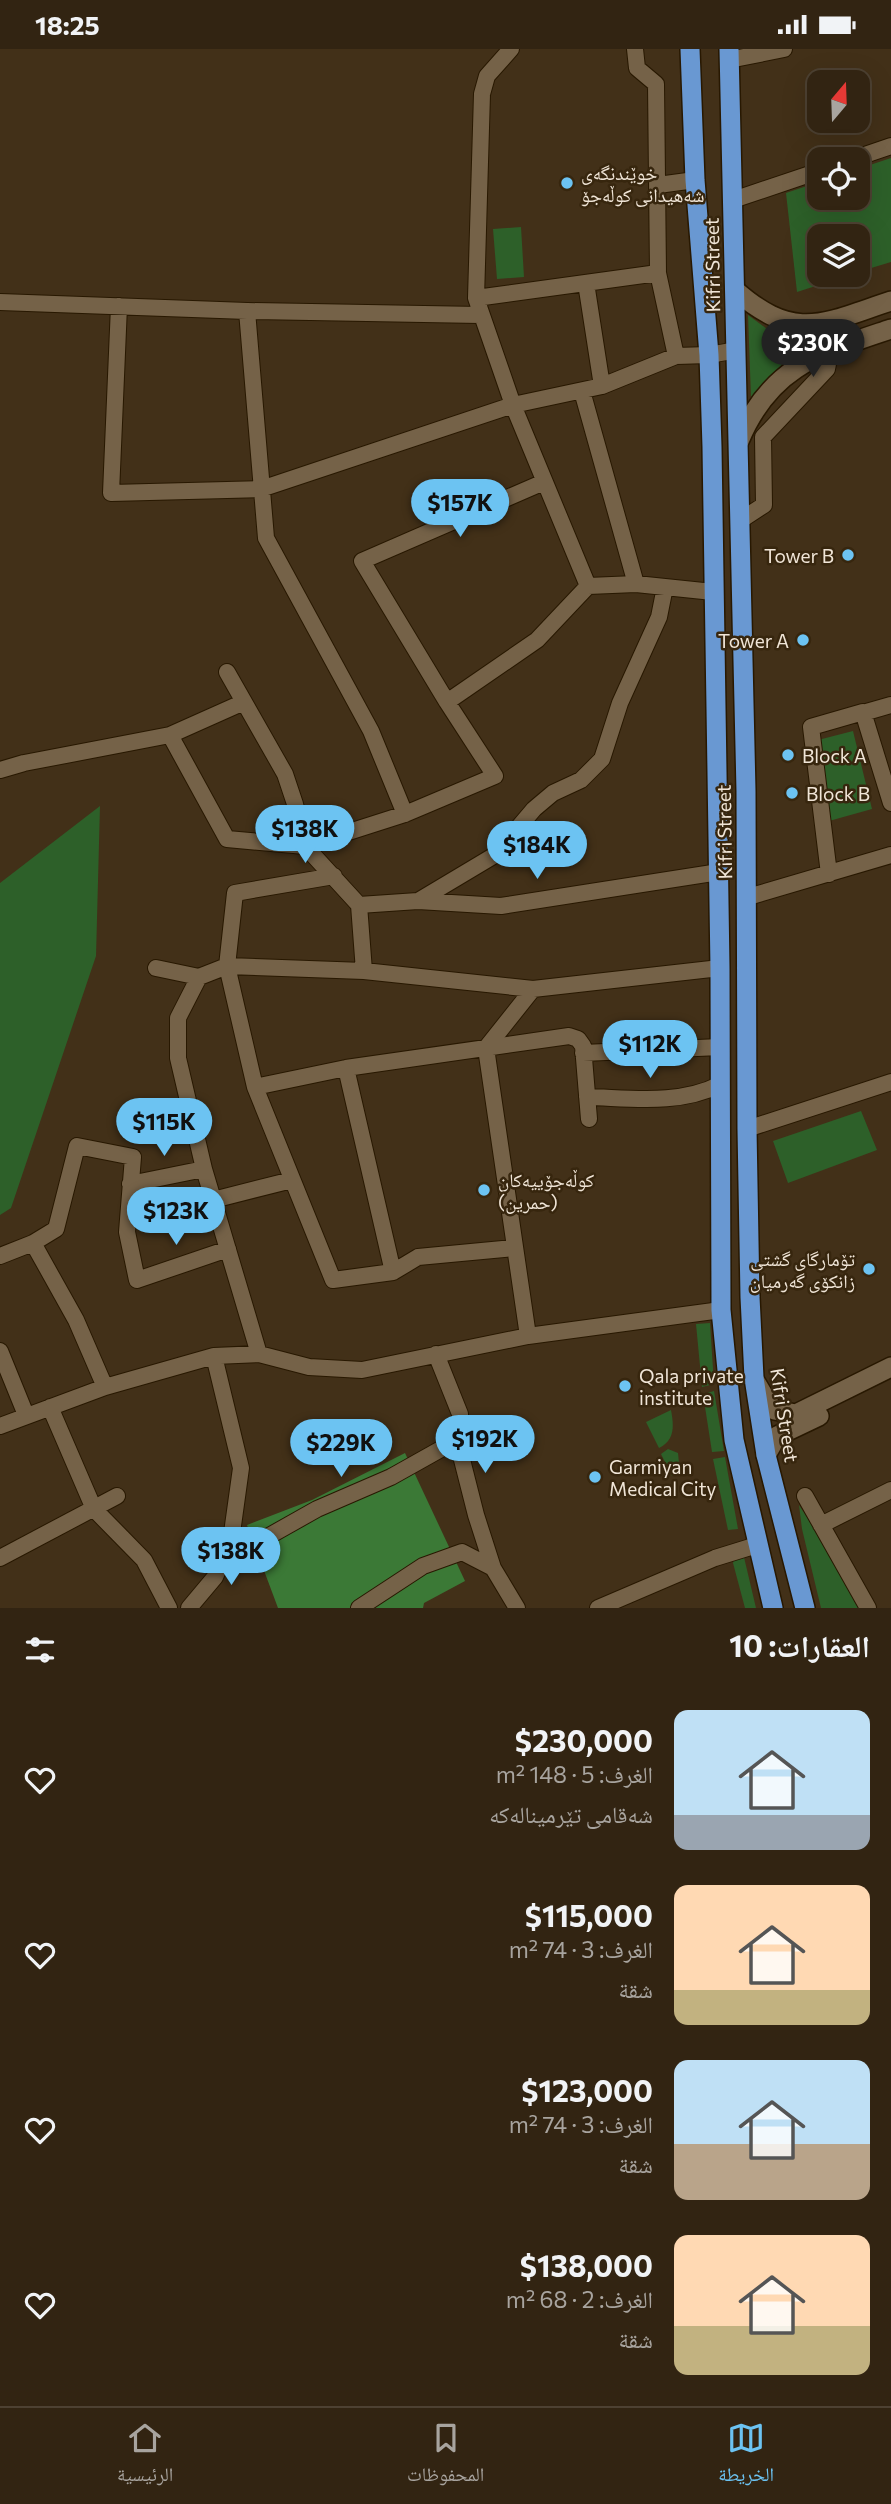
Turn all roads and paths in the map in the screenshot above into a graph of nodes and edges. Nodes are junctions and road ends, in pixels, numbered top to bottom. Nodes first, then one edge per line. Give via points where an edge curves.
1 (511, 49) edge
2 (635, 49) edge
3 (690, 49) edge
4 (784, 49) edge
5 (729, 55) edge
6 (891, 146) edge
7 (870, 153) edge
8 (807, 175) edge
9 (695, 180) junction
10 (659, 185) junction
11 (733, 200) junction
12 (658, 273) junction
13 (586, 283) junction
14 (735, 290) junction
15 (476, 298) junction
16 (891, 301) edge
17 (0, 302) edge
18 (119, 306) junction
19 (247, 311) junction
20 (480, 315) junction
21 (824, 323) junction
22 (891, 329) edge
23 (737, 350) junction
24 (827, 351) junction
25 (709, 355) junction
26 (676, 356) junction
27 (602, 386) junction
28 (582, 391) junction
29 (513, 405) junction
30 (739, 441) junction
31 (544, 482) junction
32 (261, 489) junction
33 (741, 520) junction
34 (636, 584) junction
35 (588, 586) junction
36 (665, 587) junction
37 (713, 592) junction
38 (228, 672) dead end
39 (244, 702) junction
40 (447, 702) junction
41 (891, 705) edge
42 (863, 713) junction
43 (170, 735) junction
44 (0, 770) edge
45 (891, 803) edge
46 (405, 814) junction
47 (305, 846) junction
48 (891, 855) edge
49 (719, 872) junction
50 (829, 874) junction
51 (334, 876) junction
52 (748, 897) junction
53 (418, 901) junction
54 (359, 905) junction
55 (227, 966) junction
56 (156, 968) dead end
57 (720, 968) junction
58 (364, 971) junction
59 (199, 977) junction
60 (533, 989) junction
61 (720, 1047) junction
62 (486, 1048) junction
63 (583, 1053) junction
64 (346, 1068) junction
65 (891, 1082) edge
66 (719, 1085) junction
67 (255, 1087) junction
68 (587, 1097) junction
69 (589, 1119) dead end
70 (747, 1129) junction
71 (204, 1169) junction
72 (292, 1180) junction
73 (130, 1184) junction
74 (213, 1200) junction
75 (33, 1243) junction
76 (228, 1248) junction
77 (514, 1248) junction
78 (0, 1256) edge
79 (393, 1272) junction
80 (721, 1310) junction
81 (528, 1336) junction
82 (0, 1351) edge
83 (259, 1355) junction
84 (436, 1355) junction
85 (214, 1356) junction
86 (891, 1367) edge
87 (754, 1378) junction
88 (891, 1381) edge
89 (104, 1387) junction
90 (50, 1407) junction
91 (26, 1415) junction
92 (0, 1426) edge
93 (457, 1440) junction
94 (766, 1455) junction
95 (891, 1490) edge
96 (117, 1496) dead end
97 (805, 1496) dead end
98 (94, 1509) junction
99 (821, 1525) junction
100 (231, 1540) junction
101 (757, 1545) junction
102 (0, 1558) edge
103 (493, 1568) junction
104 (798, 1583) junction
105 (770, 1599) edge
106 (169, 1608) edge
107 (189, 1608) edge
108 (359, 1608) edge
109 (517, 1608) edge
110 (598, 1608) edge
111 (805, 1608) edge
112 (868, 1608) edge

1 - 15 street via 487,76 482,95
2 - 10 street via 636,68 656,84
3 - 9 highway, Kifri Street
4 - 5 street
5 - 11 highway, Kifri Street
6 - 7 street
8 - 11 street
9 - 10 street
9 - 25 highway, Kifri Street
10 - 12 street
11 - 14 highway, Kifri Street
12 - 13 street
12 - 26 street
13 - 15 street
13 - 27 street
14 - 21 main road via 778,319
14 - 23 highway, Kifri Street
15 - 20 street
16 - 21 main road
17 - 18 street
18 - 19 street
18 - 32 street via 111,493
19 - 20 street
19 - 32 street
20 - 29 street
21 - 24 street via 821,336
22 - 24 main road
23 - 25 street
23 - 30 highway, Kifri Street
24 - 30 main road via 801,363 772,388 748,419
24 - 33 street via 825,372 763,437 764,505
25 - 26 street
25 - 37 highway, Kifri Street
26 - 27 street
27 - 28 street
28 - 29 street
28 - 34 street
29 - 31 street
29 - 32 street
30 - 33 highway, Kifri Street
31 - 35 street
31 - 40 street via 362,561
32 - 46 street via 266,538 371,731
33 - 52 highway, Kifri Street
34 - 35 street
34 - 36 street
35 - 40 street via 537,640
36 - 37 street
36 - 53 street via 659,617 620,703 602,758 581,780 554,793 534,810 495,855
37 - 49 highway, Kifri Street
38 - 39 street
39 - 43 street
39 - 47 street via 285,774
40 - 46 street via 495,776
41 - 42 street
42 - 45 street
42 - 50 street via 811,727
43 - 44 street
43 - 47 street via 227,839
46 - 47 street
47 - 51 street
48 - 50 street
49 - 53 street via 501,906
49 - 57 highway, Kifri Street
50 - 52 street
51 - 54 street
51 - 55 street via 235,893
52 - 70 highway, Kifri Street
53 - 54 street
54 - 58 street
55 - 58 street
55 - 59 street
55 - 67 street
56 - 59 street
57 - 60 street
57 - 61 highway, Kifri Street
58 - 60 street
59 - 71 street via 178,1019 178,1058
60 - 62 street
61 - 63 street
61 - 66 highway, Kifri Street
62 - 63 street via 569,1036 578,1038
62 - 64 street
62 - 77 street
63 - 68 street
64 - 67 street
64 - 79 street
65 - 70 street
66 - 68 street via 678,1098
66 - 80 highway, Kifri Street
67 - 72 street
68 - 69 street
70 - 87 highway, Kifri Street
71 - 73 street
71 - 74 street
72 - 74 street
72 - 79 street via 333,1279
73 - 75 street via 133,1157 77,1146 56,1229
73 - 76 street via 127,1232 137,1280
74 - 76 street
75 - 78 street
75 - 89 street via 76,1319
76 - 83 street
77 - 79 street via 418,1257
77 - 81 street
80 - 81 street
80 - 101 highway, Kifri Street via 734,1440
81 - 84 street
82 - 91 street
83 - 84 street via 309,1367 362,1370
83 - 85 street
84 - 93 street via 460,1413
85 - 89 street
85 - 100 street via 241,1468
86 - 87 main road via 796,1414 774,1410
87 - 94 highway, Kifri Street
88 - 94 main road via 777,1436
89 - 90 street
90 - 91 street
90 - 98 street
91 - 92 street
93 - 100 street via 262,1540
93 - 103 street
94 - 104 highway, Kifri Street
95 - 99 street
96 - 98 street
97 - 99 street
98 - 102 street
98 - 106 street via 144,1560
99 - 112 street
100 - 107 street via 215,1577
101 - 105 highway, Kifri Street
101 - 110 street
103 - 108 street via 462,1552 423,1566
103 - 109 street
104 - 105 highway
104 - 111 highway, Kifri Street

